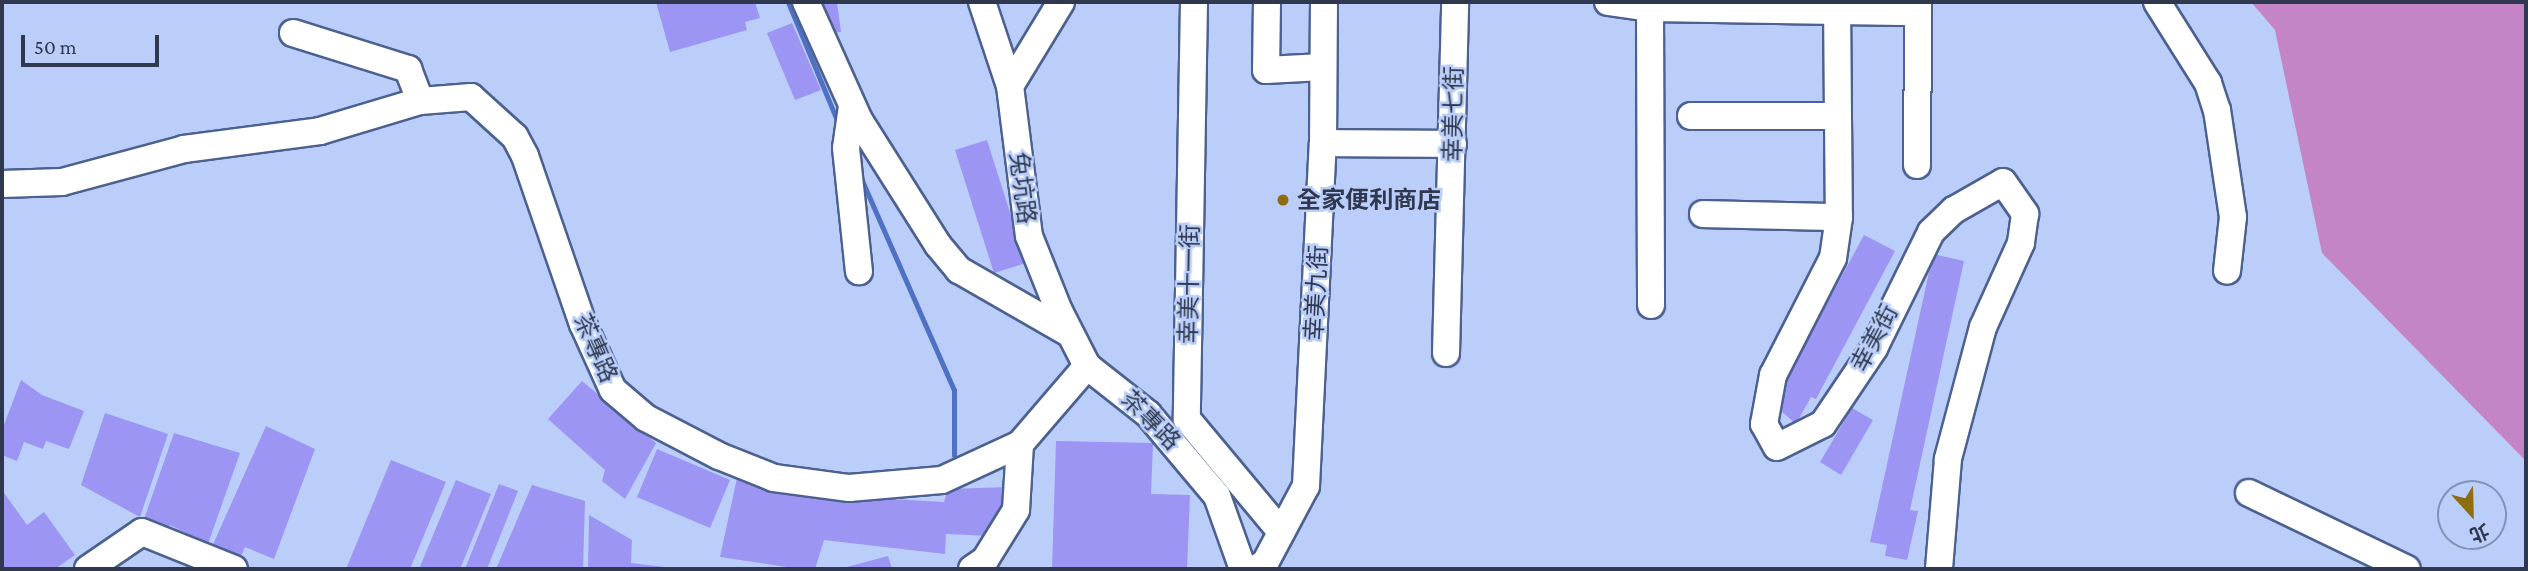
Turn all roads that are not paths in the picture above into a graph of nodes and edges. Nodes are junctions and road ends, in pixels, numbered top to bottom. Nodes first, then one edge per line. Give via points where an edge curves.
1 (806, 2) edge
2 (982, 2) edge
3 (1061, 2) edge
4 (1195, 2) edge
5 (1267, 2) edge
6 (1324, 2) edge
7 (1455, 2) edge
8 (1608, 2) edge
9 (2157, 2) edge
10 (1664, 6) edge
11 (1837, 7) edge
12 (1917, 7) edge
13 (293, 33) dead end
14 (1323, 67) junction
15 (1010, 86) junction
16 (420, 101) junction
17 (852, 106) junction
18 (1691, 116) dead end
19 (1836, 116) junction
20 (1324, 143) junction
21 (1453, 144) junction
22 (1917, 165) dead end
23 (2, 184) edge
24 (1703, 214) dead end
25 (1839, 216) junction
26 (859, 271) dead end
27 (2227, 271) dead end
28 (1651, 305) dead end
29 (1072, 335) junction
30 (1446, 353) dead end
31 (1087, 366) junction
32 (1020, 444) junction
33 (2249, 493) dead end
34 (1281, 532) junction
35 (978, 564) edge
36 (88, 569) edge
37 (234, 569) edge
38 (1243, 569) edge
39 (1255, 569) edge
40 (1939, 569) edge
41 (2407, 569) edge

1 - 17 street
2 - 15 street, 兔坑路
3 - 15 street
4 - 34 street, 幸美十一街 via 1187,419
5 - 14 street via 1266,70
6 - 14 street, 幸美九街
7 - 21 street, 幸美七街
8 - 10 street
9 - 27 street via 2208,83 2217,110 2233,217
10 - 11 street
10 - 28 street
11 - 12 street
11 - 19 street, 幸美街
12 - 22 street
13 - 16 street via 408,69
14 - 20 street, 幸美九街
15 - 29 street, 兔坑路 via 1029,236
16 - 23 street, 茶專路 via 320,131 184,149 62,182
16 - 32 street, 茶專路 via 471,97 515,137 583,324 613,390 646,418 774,478 849,488 942,480
17 - 26 street via 846,148
17 - 29 street via 912,206 959,270
18 - 19 street
19 - 25 street, 幸美街
20 - 21 street
20 - 34 street, 幸美九街 via 1306,486
21 - 30 street, 幸美七街
24 - 25 street
25 - 40 street, 幸美街 via 1833,258 1773,375 1765,424 1777,447 1823,424 1874,348 1931,232 1954,210 2003,182 2025,214 2021,243 1983,327 1948,459
29 - 31 street, 兔坑路
31 - 32 street, 茶專路
31 - 38 street, 茶專路 via 1118,386 1184,453 1217,496
32 - 35 street via 1016,510
33 - 41 street
34 - 39 street, 幸美九街 via 1265,563
36 - 37 street via 142,532

